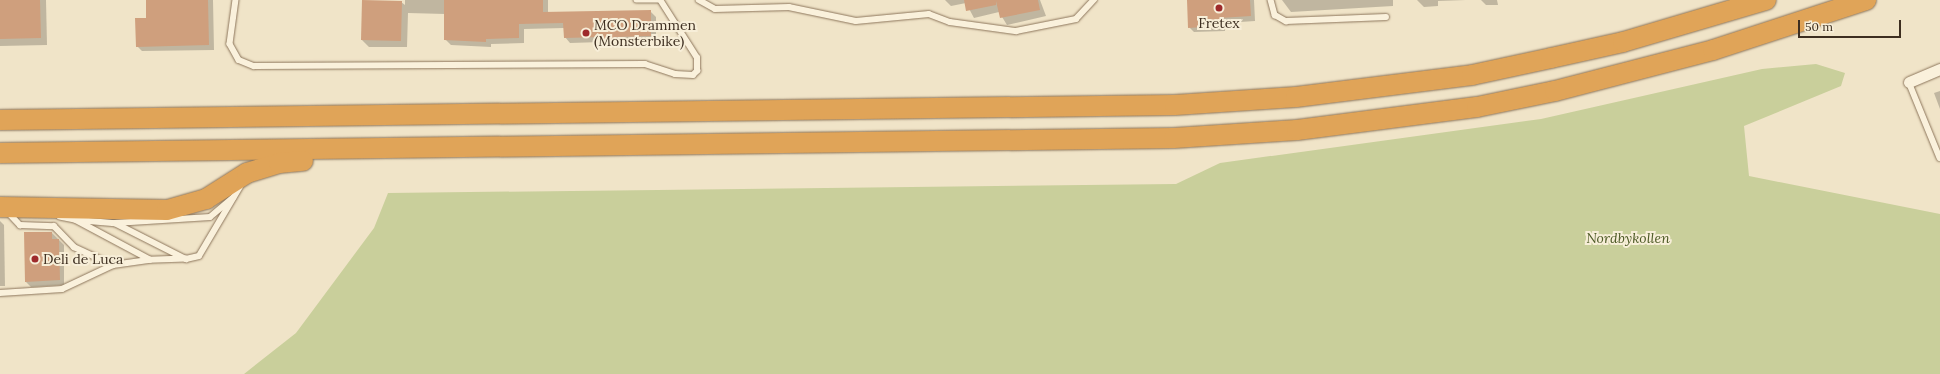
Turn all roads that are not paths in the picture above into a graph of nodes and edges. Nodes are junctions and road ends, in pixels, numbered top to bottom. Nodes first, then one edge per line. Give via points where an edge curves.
1 (236, 0) edge
2 (637, 0) edge
3 (698, 0) edge
4 (1094, 0) edge
5 (1271, 0) edge
6 (1766, 0) edge
7 (1866, 0) edge
8 (1386, 17) dead end
9 (1940, 69) edge
10 (1909, 82) joint
11 (0, 120) edge
12 (416, 148) junction
13 (0, 154) edge
14 (1940, 158) edge
15 (247, 174) junction
16 (233, 198) junction
17 (2, 207) edge
18 (75, 220) junction
19 (115, 223) junction
20 (186, 259) junction
21 (150, 260) junction
22 (113, 265) junction
23 (0, 293) edge

1 - 2 lane via 230,44 239,60 254,66 645,64 675,74 692,75 697,71 697,58 660,0
3 - 4 lane via 715,9 789,7 856,21 929,14 950,22 1016,31 1076,19
5 - 8 lane via 1275,15 1286,21
6 - 11 highway via 1623,42 1544,60 1418,83 1296,97 1159,106
7 - 12 highway via 1713,50 1555,91 1477,107 1297,130 1174,138
9 - 10 street
10 - 14 lane
12 - 13 highway
12 - 15 highway via 279,163
15 - 16 lane
15 - 17 highway via 206,199 167,210
16 - 19 lane via 210,217
16 - 20 lane via 199,256
17 - 18 lane
17 - 22 lane via 20,225 54,226 74,247
18 - 19 lane
18 - 21 lane
19 - 20 lane
20 - 21 lane
21 - 22 lane
22 - 23 lane via 62,289

